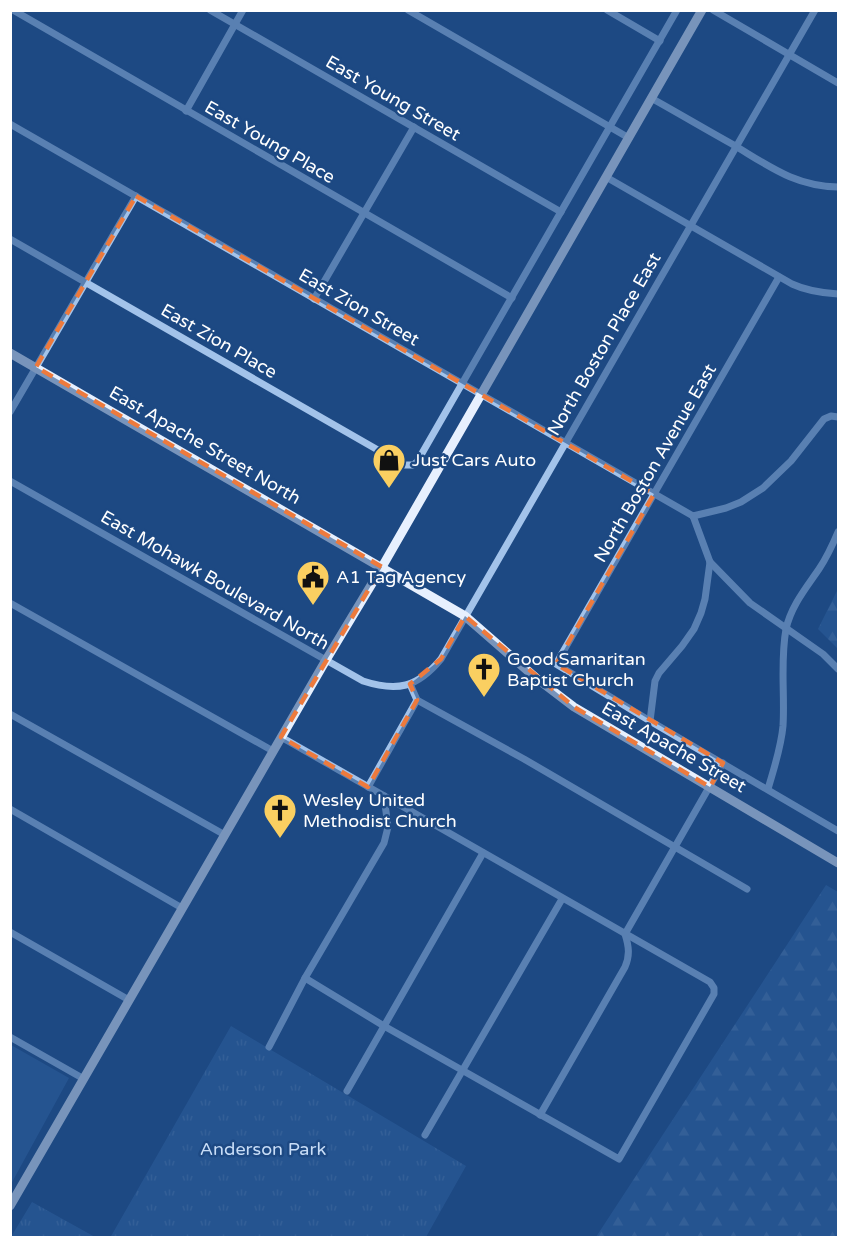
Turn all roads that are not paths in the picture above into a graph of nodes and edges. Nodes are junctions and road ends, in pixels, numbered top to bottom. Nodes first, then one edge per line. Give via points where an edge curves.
1 (13, 10) edge
2 (210, 10) edge
3 (243, 10) edge
4 (408, 10) edge
5 (607, 10) edge
6 (677, 10) edge
7 (702, 10) edge
8 (713, 10) edge
9 (815, 10) edge
10 (235, 25) junction
11 (660, 41) junction
12 (789, 54) junction
13 (838, 83) edge
14 (651, 98) junction
15 (186, 111) junction
16 (10, 124) edge
17 (414, 127) junction
18 (610, 127) junction
19 (628, 138) junction
20 (736, 147) junction
21 (606, 177) junction
22 (838, 187) edge
23 (136, 196) junction
24 (561, 212) junction
25 (363, 213) junction
26 (690, 226) junction
27 (11, 239) edge
28 (779, 277) junction
29 (87, 282) junction
30 (838, 294) edge
31 (512, 298) junction
32 (314, 299) junction
33 (10, 353) edge
34 (36, 367) junction
35 (462, 383) junction
36 (480, 394) junction
37 (10, 412) edge
38 (838, 417) edge
39 (565, 442) junction
40 (10, 481) edge
41 (654, 494) junction
42 (693, 516) junction
43 (838, 532) edge
44 (710, 562) junction
45 (382, 567) junction
46 (10, 603) edge
47 (465, 616) junction
48 (786, 629) junction
49 (326, 660) junction
50 (556, 664) joint
51 (838, 669) edge
52 (410, 684) junction
53 (417, 699) junction
54 (10, 714) edge
55 (650, 721) junction
56 (281, 737) junction
57 (273, 751) junction
58 (723, 763) junction
59 (368, 787) junction
60 (710, 787) junction
61 (768, 789) junction
62 (384, 796) junction
63 (10, 809) edge
64 (838, 831) edge
65 (225, 835) junction
66 (675, 848) junction
67 (483, 853) junction
68 (838, 863) edge
69 (747, 889) dead end
70 (562, 899) junction
71 (182, 908) junction
72 (10, 932) edge
73 (625, 934) junction
74 (305, 978) junction
75 (129, 1000) junction
76 (384, 1026) junction
77 (10, 1037) edge
78 (269, 1047) dead end
79 (462, 1070) junction
80 (84, 1079) junction
81 (347, 1091) dead end
82 (540, 1114) junction
83 (425, 1135) dead end
84 (10, 1206) edge

1 - 15 street, East Young Place
2 - 10 street, East Young Street
3 - 10 street
4 - 18 street
5 - 11 street
6 - 11 street
7 - 14 main road
8 - 12 street
9 - 12 street, North Boston Place East
10 - 15 street
10 - 17 street, East Young Street
11 - 18 street
12 - 13 street
12 - 20 street, North Boston Place East
14 - 19 main road
14 - 20 street
15 - 25 street, East Young Place
16 - 23 street, East Zion Street
17 - 24 street, East Young Street
17 - 25 street
18 - 19 street
18 - 24 street
19 - 21 main road
20 - 22 street via 793,178
20 - 26 street, North Boston Place East
21 - 26 street
21 - 36 main road
23 - 29 street
23 - 32 street, East Zion Street
24 - 31 street
25 - 31 street, East Young Place
25 - 32 street
26 - 28 street
26 - 39 street, North Boston Place East
27 - 29 street, East Zion Place
28 - 30 street via 805,290
28 - 41 street, North Boston Avenue East
29 - 34 street
29 - 35 street, East Zion Place via 404,465 417,462
31 - 35 street
32 - 35 street, East Zion Street
33 - 34 main road, East Apache Street North
34 - 37 street
34 - 45 main road, East Apache Street North
35 - 36 street, East Zion Street
36 - 39 street, East Zion Street
36 - 45 main road
38 - 42 street via 824,419 791,461 763,488 741,502
39 - 41 street, East Zion Street
39 - 47 street, North Boston Place East
40 - 49 street, East Mohawk Boulevard North
41 - 42 street, East Zion Street
41 - 50 street, North Boston Avenue East
42 - 44 street
43 - 48 street via 821,567 791,612
44 - 48 street via 750,603
44 - 55 street via 701,613 694,629 655,681
45 - 47 main road, East Apache Street
45 - 49 main road
46 - 57 street
47 - 52 street, North Boston Place East via 433,669
47 - 60 main road, East Apache Street via 574,707
48 - 51 street
48 - 61 street via 783,729
49 - 52 street, East Mohawk Boulevard North via 378,686
49 - 56 main road
50 - 55 street, East Apache Street
52 - 53 street
53 - 59 street
53 - 66 street
54 - 65 street
55 - 58 street, East Apache Street
56 - 57 main road
56 - 59 street
57 - 65 main road
58 - 60 street
58 - 61 street, East Apache Street
59 - 62 street
60 - 66 street
60 - 68 main road, East Apache Street
61 - 64 street, East Apache Street
62 - 67 street
62 - 74 street via 388,827 384,843
63 - 71 street
65 - 71 main road
66 - 69 street
66 - 73 street
67 - 70 street
67 - 76 street
70 - 73 street
70 - 79 street
71 - 75 main road
72 - 75 street
73 - 82 street via 629,955 625,967
73 - 82 street via 710,982 714,994 619,1159
74 - 76 street
74 - 78 street
75 - 80 main road
76 - 79 street
76 - 81 street
77 - 80 street
79 - 82 street
79 - 83 street
80 - 84 main road

